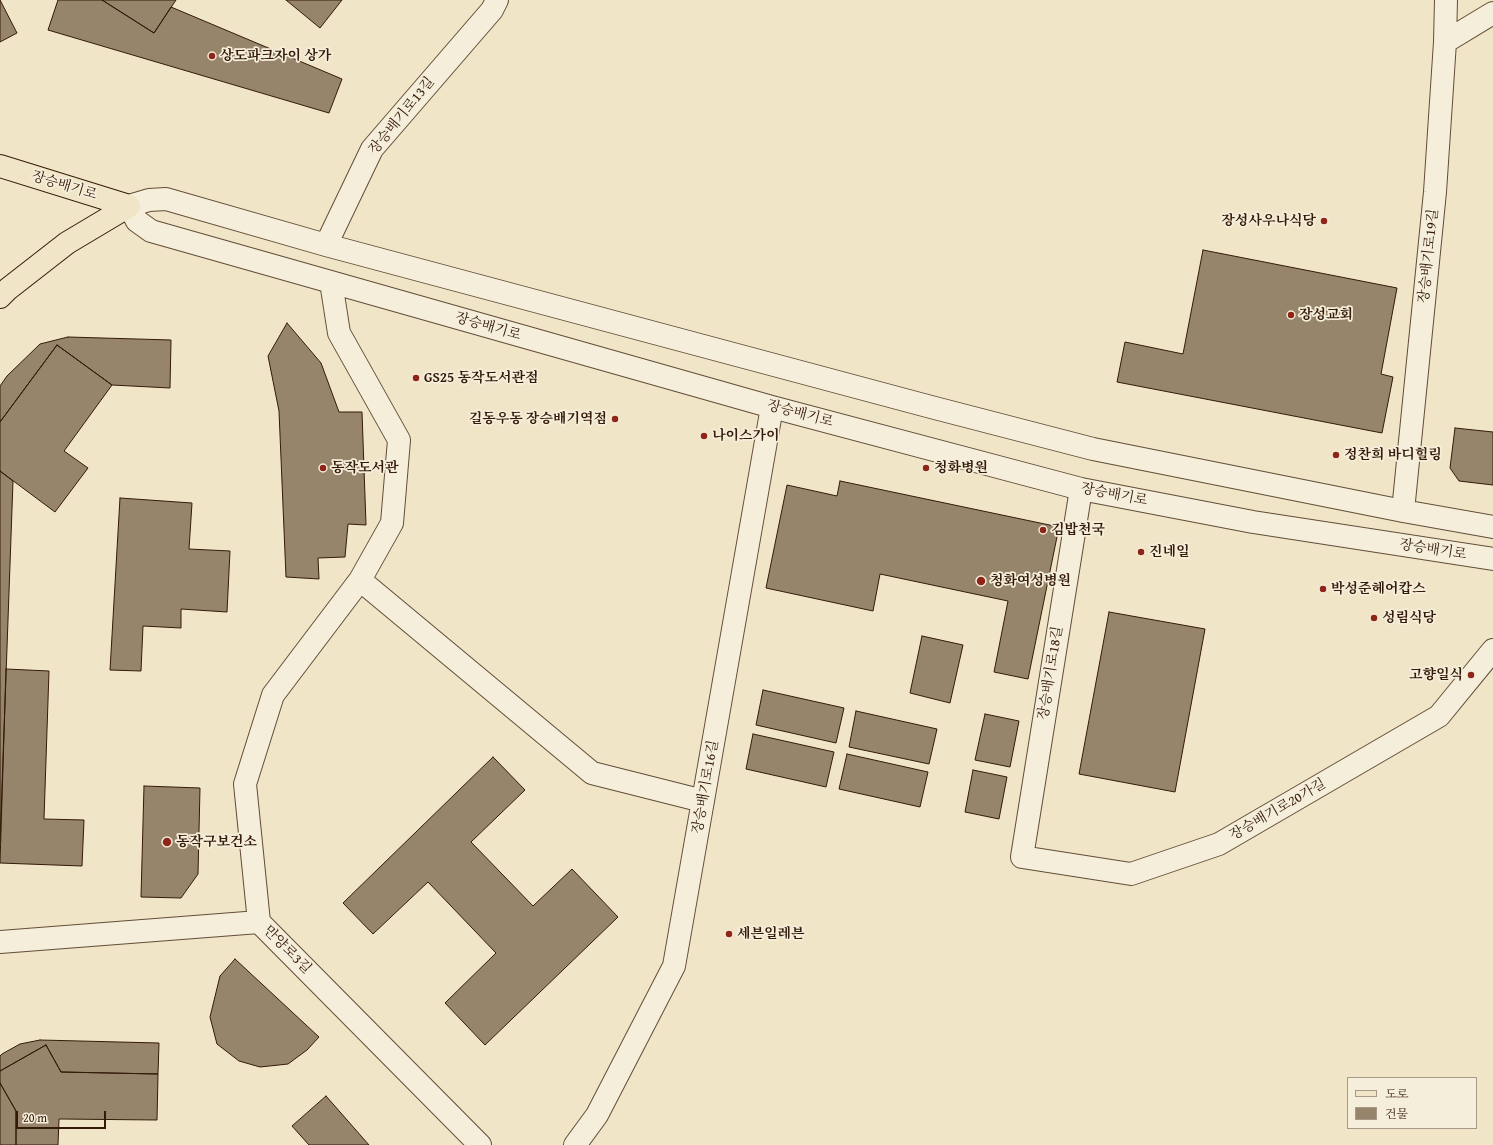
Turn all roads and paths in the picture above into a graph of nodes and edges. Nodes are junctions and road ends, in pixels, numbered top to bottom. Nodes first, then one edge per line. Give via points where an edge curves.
1 (497, 0) edge
2 (1446, 0) edge
3 (1493, 13) edge
4 (1445, 42) junction
5 (0, 166) edge
6 (129, 206) junction
7 (326, 245) junction
8 (331, 282) junction
9 (0, 297) edge
10 (772, 407) junction
11 (1080, 489) junction
12 (1403, 511) junction
13 (1493, 527) edge
14 (1493, 559) edge
15 (360, 580) junction
16 (1493, 650) edge
17 (703, 801) junction
18 (1022, 857) joint
19 (259, 922) junction
20 (0, 942) edge
21 (480, 1145) edge
22 (575, 1145) edge

1 - 7 street, 장승배기로13길 via 492,10 372,149
2 - 4 street, 장승배기로19길
3 - 4 street
4 - 12 street, 장승배기로19길 via 1434,200
5 - 6 main road, 장승배기로
6 - 7 street via 149,200 166,199
6 - 8 street, 장승배기로 via 137,221 151,231
6 - 9 main road via 67,243
7 - 12 street via 1093,449
8 - 10 street, 장승배기로
8 - 15 street via 339,333 399,440 392,522
10 - 11 street, 장승배기로
10 - 17 street, 장승배기로16길
11 - 14 street, 장승배기로 via 1253,522
11 - 18 street, 장승배기로18길
12 - 13 street
15 - 17 street via 592,773
15 - 19 street via 273,695 246,784
16 - 18 street, 장승배기로20가길 via 1439,716 1219,844 1131,874
17 - 22 street, 장승배기로16길 via 674,966 597,1115
19 - 20 street, 만양로3길
19 - 21 street, 만양로3길

